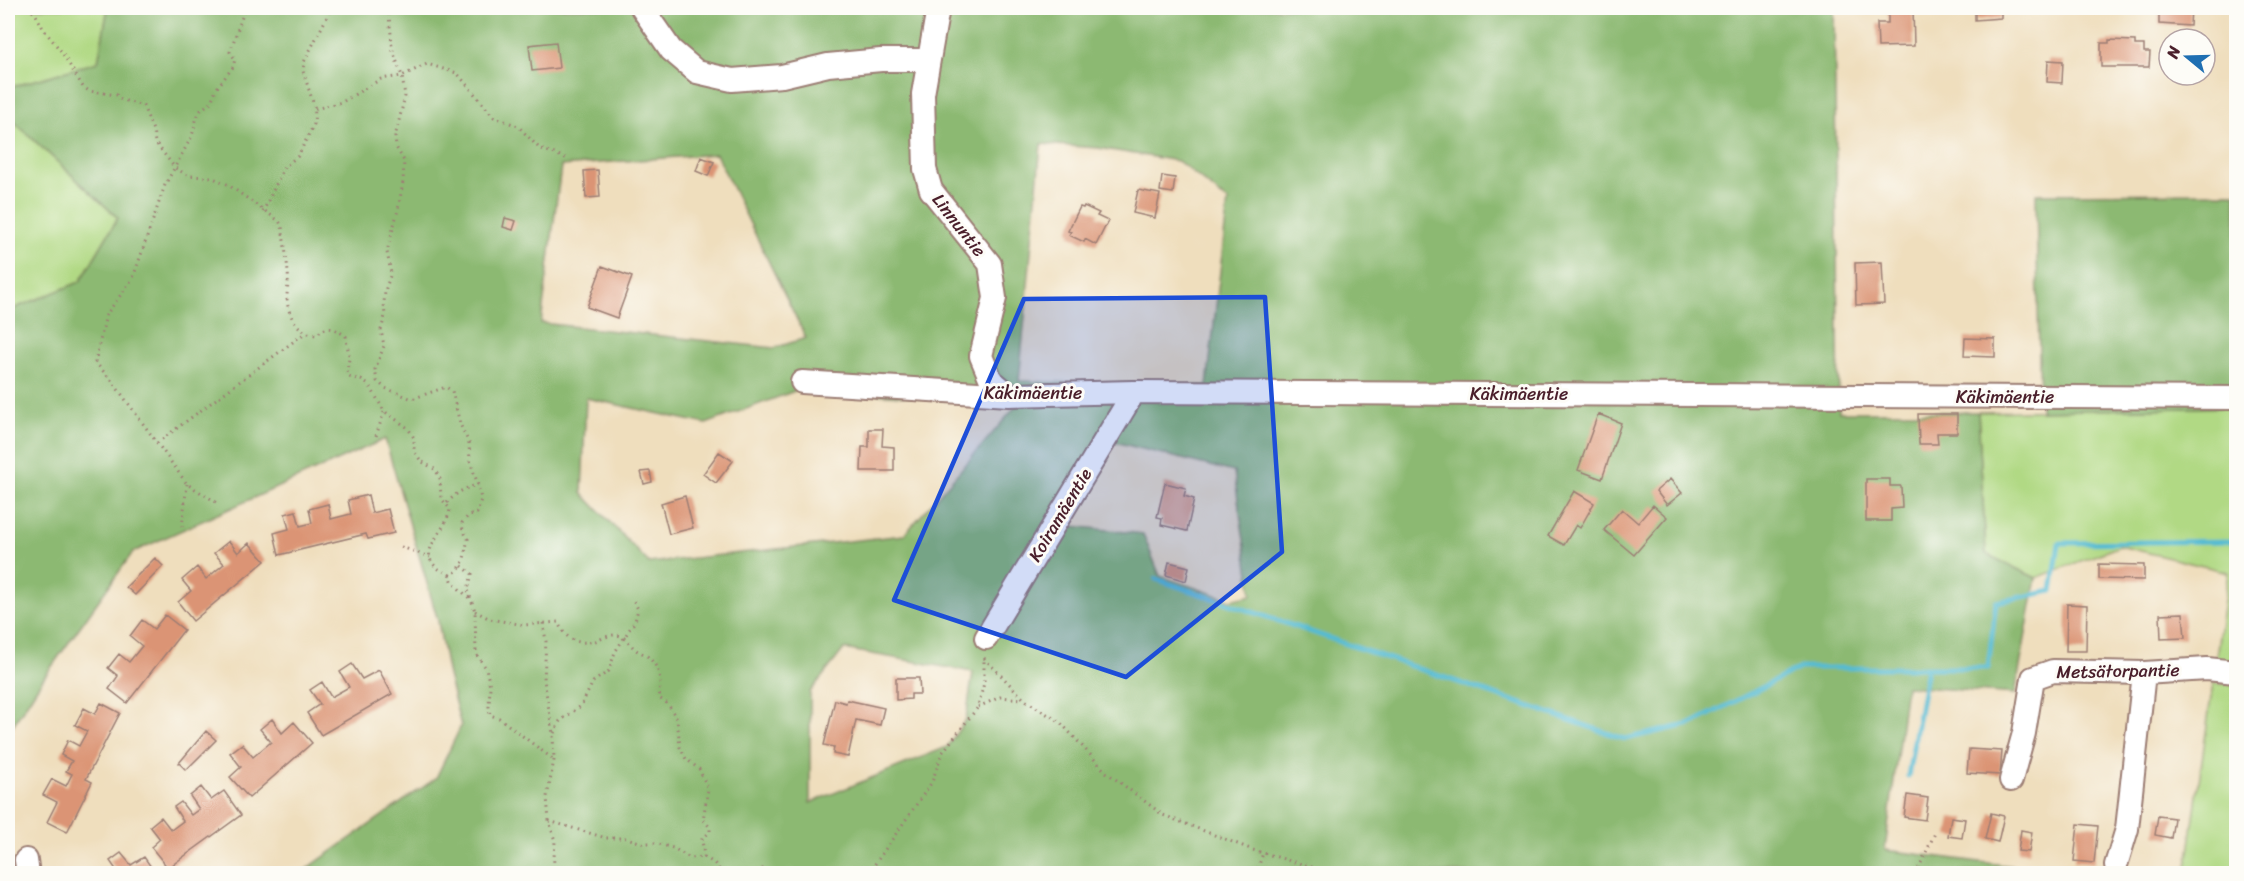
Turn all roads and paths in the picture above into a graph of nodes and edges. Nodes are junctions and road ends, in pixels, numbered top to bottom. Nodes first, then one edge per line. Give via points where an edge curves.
1 (27, 8) edge
2 (245, 8) edge
3 (330, 8) edge
4 (388, 8) edge
5 (642, 8) edge
6 (938, 8) edge
7 (927, 60) junction
8 (402, 76) junction
9 (315, 109) junction
10 (568, 159) dead end
11 (175, 168) junction
12 (263, 212) junction
13 (305, 333) junction
14 (377, 381) junction
15 (802, 382) dead end
16 (370, 386) junction
17 (1134, 392) junction
18 (1009, 395) junction
19 (2236, 398) edge
20 (384, 411) junction
21 (376, 436) dead end
22 (157, 443) junction
23 (187, 484) junction
24 (478, 484) junction
25 (216, 502) dead end
26 (447, 503) junction
27 (182, 527) dead end
28 (401, 547) dead end
29 (430, 557) junction
30 (462, 566) junction
31 (450, 575) junction
32 (469, 598) junction
33 (632, 598) dead end
34 (475, 611) junction
35 (543, 623) junction
36 (625, 637) junction
37 (985, 648) junction
38 (2236, 672) edge
39 (2144, 673) junction
40 (1025, 700) junction
41 (978, 706) junction
42 (553, 734) junction
43 (554, 760) junction
44 (2011, 780) dead end
45 (549, 821) junction
46 (1935, 833) dead end
47 (1263, 853) junction
48 (705, 857) junction
49 (2116, 865) dead end
50 (1323, 870) junction
51 (553, 873) edge
52 (723, 873) edge
53 (751, 873) edge
54 (787, 873) edge
55 (868, 873) edge
56 (1256, 873) edge
57 (1315, 873) edge
58 (1336, 873) edge
59 (1916, 873) edge

1 - 11 path via 41,21 83,87 143,106 155,142
2 - 11 path via 230,52 236,59 233,67 211,102 201,110
3 - 9 path via 304,62 303,71
4 - 8 path via 393,51
5 - 7 street via 671,50 697,72 732,80 782,76 828,65
6 - 7 street, Linnuntie
7 - 18 street, Linnuntie via 923,94 925,169 931,190 990,264 995,298 981,356 991,380
8 - 9 path via 381,79 342,102
8 - 10 path via 427,64 457,73 494,117 518,126 539,148
8 - 14 path via 405,96 395,136 404,161 403,182 387,252 391,273 385,291 381,330 384,346 375,369
9 - 12 path via 314,124 298,156 284,167
11 - 12 path via 189,176 211,177 227,184
11 - 22 path via 165,185 133,278 106,315 95,362
12 - 13 path via 282,226 289,277 287,300 298,328
13 - 16 path via 316,335 324,328 333,328 346,336 348,378
13 - 22 path
14 - 16 path
14 - 24 path via 412,399 446,387 452,391 460,424 470,443 470,461
15 - 18 street, Käkimäentie
16 - 20 path
17 - 18 street, Käkimäentie
17 - 19 street, Käkimäentie
17 - 37 street, Koiramäentie
20 - 21 path
20 - 26 path via 408,428 414,438 414,451 436,470 441,498
22 - 23 path
23 - 25 path
23 - 27 path
24 - 26 path via 456,493
24 - 30 path via 480,508 462,524 468,538
26 - 29 path via 449,517 431,544
28 - 29 path
29 - 31 path via 437,569
30 - 31 path
30 - 32 path via 472,574
31 - 32 path
32 - 34 path
33 - 36 path via 638,609
34 - 35 path via 490,619 524,625
34 - 43 path via 477,654 490,686 490,715 500,718
35 - 36 path via 558,622 563,634 573,641
35 - 42 path via 544,680
36 - 42 path via 609,672 593,682 581,706 560,721
36 - 48 path via 636,651 654,663 661,677 659,698 677,719 680,747 686,759 699,769 708,789 703,819 710,832 702,839
37 - 40 path
37 - 41 path via 984,683
38 - 39 street, Metsätorpantie via 2207,669
39 - 44 street, Metsätorpantie via 2053,671 2033,678
39 - 49 street via 2127,829
40 - 41 path via 1000,697
40 - 47 path via 1061,723 1106,772 1162,816
41 - 55 path via 942,753 932,782
42 - 43 path
43 - 45 path via 547,797
45 - 48 path via 606,838 654,843 690,858
45 - 51 path via 555,841
46 - 59 path
47 - 50 path
47 - 56 path
48 - 52 path
50 - 57 path
50 - 58 path
53 - 54 path via 762,869

